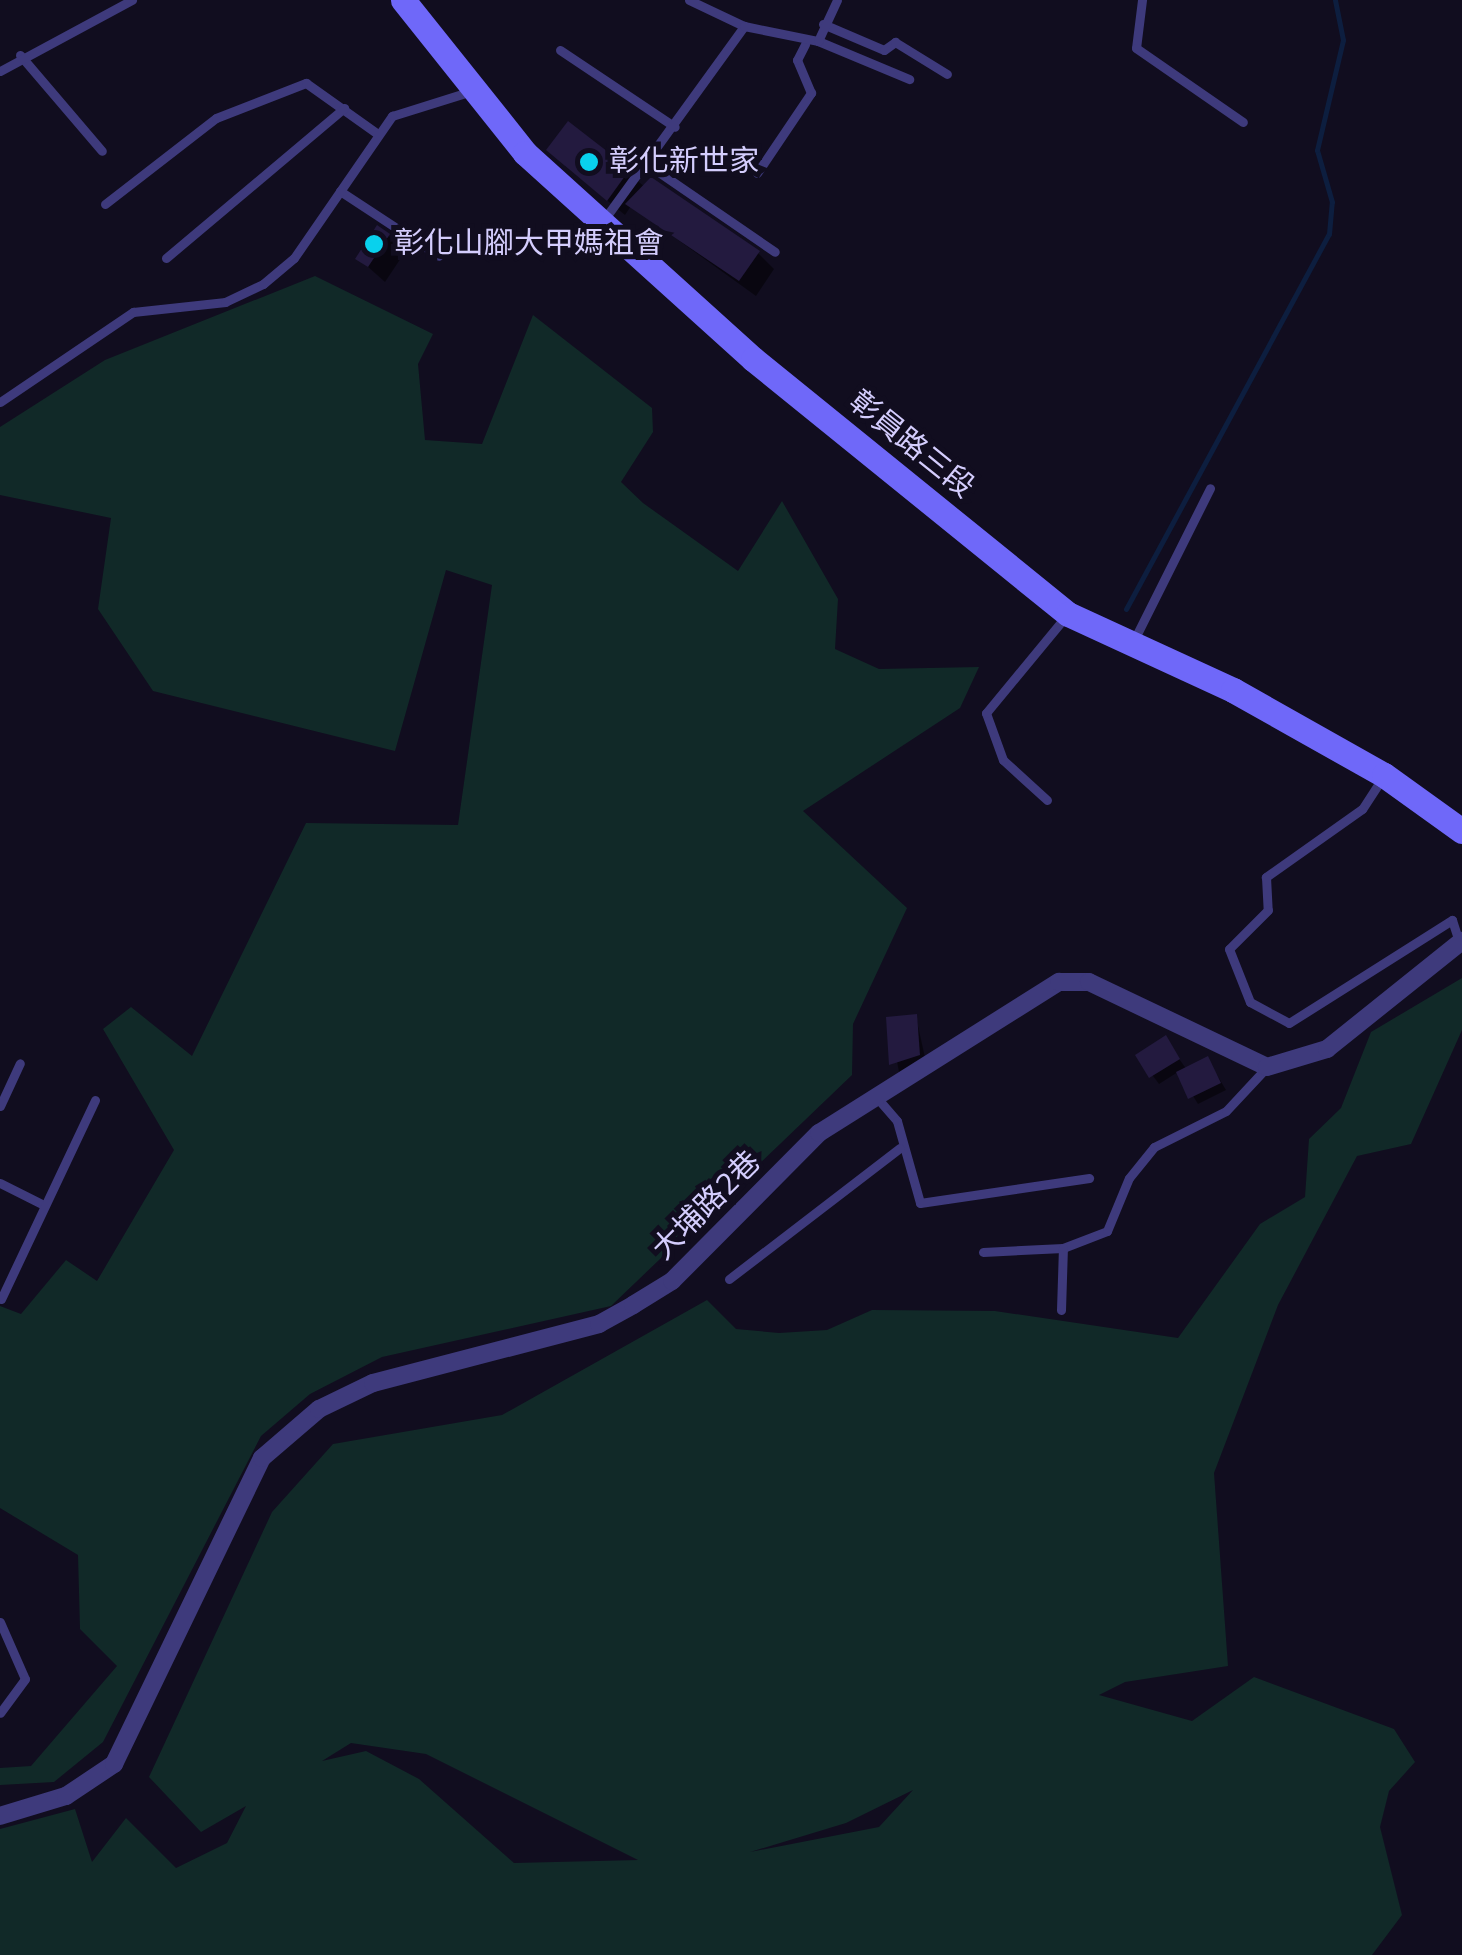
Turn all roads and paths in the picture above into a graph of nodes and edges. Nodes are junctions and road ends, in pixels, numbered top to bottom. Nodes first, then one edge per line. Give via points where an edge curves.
1 (132, 0) edge
2 (403, 0) edge
3 (689, 0) edge
4 (836, 0) edge
5 (1142, 0) edge
6 (824, 24) junction
7 (744, 26) junction
8 (818, 41) junction
9 (805, 44) junction
10 (560, 50) dead end
11 (20, 55) junction
12 (0, 71) edge
13 (947, 74) dead end
14 (909, 79) dead end
15 (475, 91) junction
16 (344, 108) junction
17 (1243, 122) dead end
18 (675, 126) junction
19 (375, 132) junction
20 (102, 150) dead end
21 (646, 164) junction
22 (757, 174) dead end
23 (340, 191) junction
24 (105, 204) dead end
25 (601, 223) junction
26 (775, 252) dead end
27 (439, 256) dead end
28 (166, 258) dead end
29 (0, 402) edge
30 (1210, 488) dead end
31 (1068, 614) junction
32 (1132, 644) junction
33 (1384, 775) junction
34 (1047, 800) dead end
35 (1462, 831) edge
36 (1461, 942) edge
37 (20, 1062) dead end
38 (1268, 1067) junction
39 (878, 1099) junction
40 (96, 1100) dead end
41 (0, 1106) edge
42 (900, 1148) junction
43 (1089, 1178) dead end
44 (0, 1183) edge
45 (44, 1205) junction
46 (1063, 1248) junction
47 (983, 1252) dead end
48 (730, 1279) dead end
49 (1, 1299) edge
50 (1061, 1310) dead end
51 (0, 1622) edge
52 (0, 1713) edge
53 (0, 1816) edge

1 - 11 lane
2 - 15 main road, 彰員路三段
3 - 7 lane
4 - 6 lane
5 - 17 lane via 1136,48
6 - 8 lane
6 - 13 lane via 884,50 894,42
7 - 9 lane
7 - 18 lane
8 - 9 lane
8 - 14 lane
9 - 22 lane via 797,60 810,93
10 - 18 lane
11 - 12 lane
11 - 20 lane
15 - 19 lane via 406,110
15 - 25 main road, 彰員路三段 via 524,154
16 - 19 lane
16 - 24 lane via 306,83 266,94 192,133
16 - 28 lane
18 - 21 lane
19 - 23 lane
21 - 25 lane
21 - 26 lane
23 - 27 lane
23 - 29 lane via 294,258 263,284 226,302 133,312
25 - 31 main road, 彰員路三段
30 - 32 lane
31 - 32 main road, 彰員路三段
31 - 34 lane via 986,712 1002,760
32 - 33 main road, 彰員路三段
33 - 35 main road, 彰員路三段
33 - 36 lane via 1362,809 1266,877 1268,910 1229,949 1250,1002 1290,1023 1452,920
36 - 38 street via 1327,1049
37 - 41 lane
38 - 39 street, 大埔路2巷 via 1090,982 1059,982
38 - 46 lane via 1226,1110 1154,1147 1128,1178 1107,1231
39 - 42 lane via 897,1121
39 - 53 street, 大埔路2巷 via 819,1134 672,1281 633,1305 599,1324 374,1382 289,1430 262,1458 114,1764 66,1796
40 - 45 lane
42 - 43 lane via 920,1203
42 - 48 lane
44 - 45 lane
45 - 49 lane
46 - 47 lane
46 - 50 lane
51 - 52 lane via 25,1679

